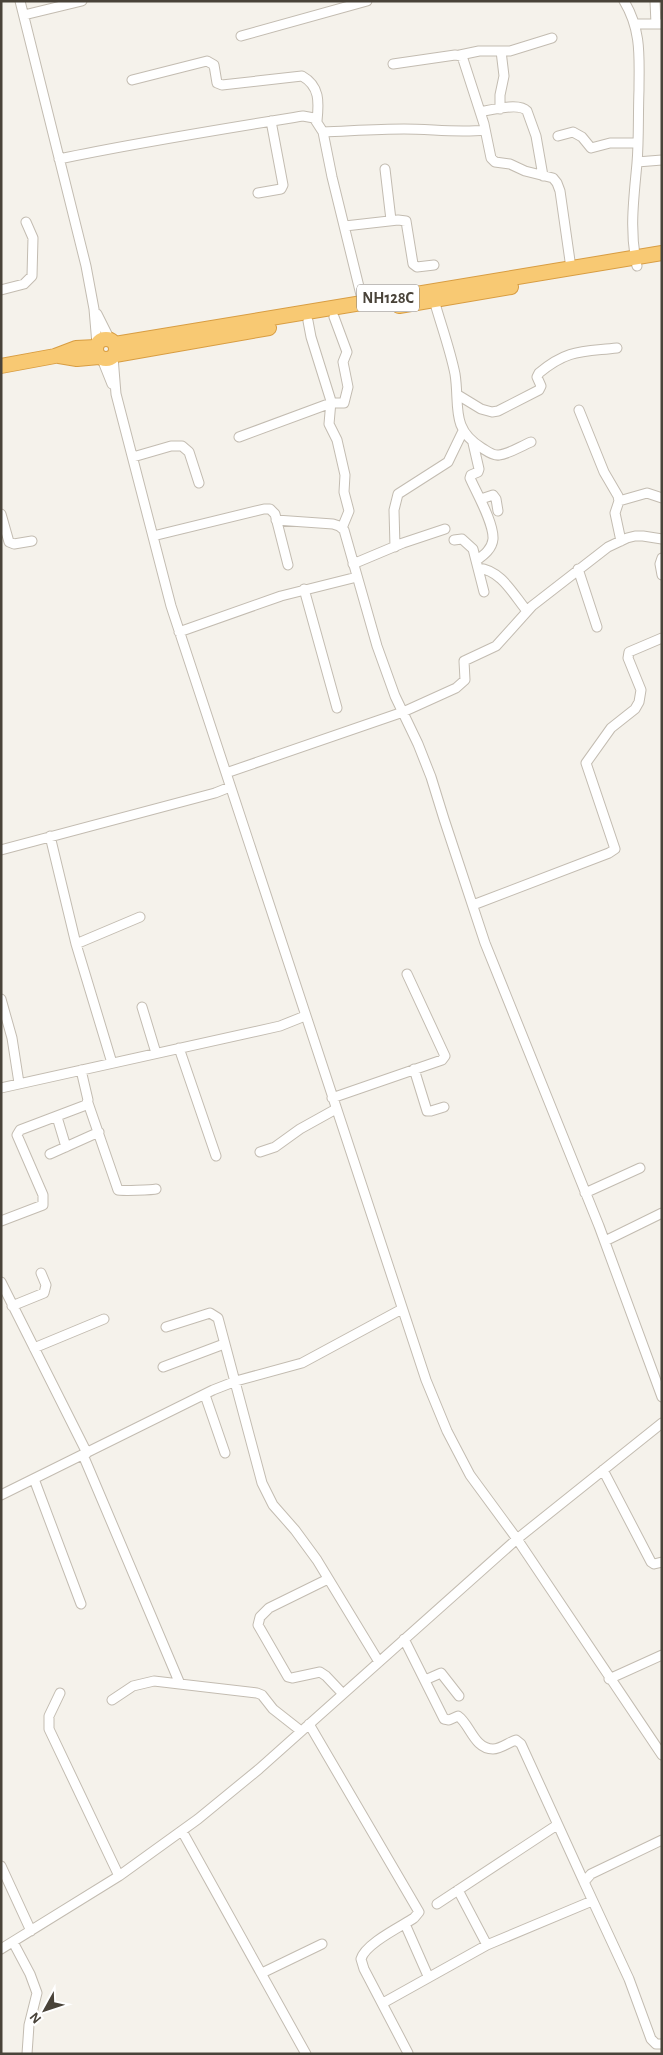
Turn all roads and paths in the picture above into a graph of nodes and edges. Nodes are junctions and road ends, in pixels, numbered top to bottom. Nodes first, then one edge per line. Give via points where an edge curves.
1 (20, 1) edge
2 (82, 1) edge
3 (367, 1) edge
4 (624, 1) edge
5 (657, 2) edge
6 (24, 15) junction
7 (635, 24) junction
8 (659, 24) edge
9 (241, 36) dead end
10 (552, 38) dead end
11 (501, 51) junction
12 (460, 55) junction
13 (393, 64) dead end
14 (132, 80) dead end
15 (500, 109) junction
16 (480, 112) junction
17 (271, 121) junction
18 (317, 121) junction
19 (485, 130) junction
20 (323, 132) junction
21 (558, 136) dead end
22 (638, 143) junction
23 (59, 159) junction
24 (662, 160) edge
25 (637, 162) junction
26 (385, 169) dead end
27 (543, 176) junction
28 (258, 193) dead end
29 (391, 220) junction
30 (26, 222) dead end
31 (345, 226) junction
32 (662, 252) edge
33 (636, 261) junction
34 (662, 262) edge
35 (434, 265) dead end
36 (571, 268) junction
37 (1, 290) edge
38 (434, 300) junction
39 (363, 302) junction
40 (94, 309) junction
41 (334, 317) junction
42 (308, 322) junction
43 (617, 348) dead end
44 (106, 350) junction
45 (1, 366) edge
46 (458, 395) junction
47 (331, 403) junction
48 (579, 410) dead end
49 (462, 431) junction
50 (239, 437) dead end
51 (531, 442) dead end
52 (473, 443) junction
53 (132, 458) junction
54 (199, 483) dead end
55 (662, 498) edge
56 (481, 499) junction
57 (619, 502) junction
58 (498, 511) dead end
59 (1, 514) edge
60 (276, 520) junction
61 (342, 528) junction
62 (445, 529) dead end
63 (153, 536) junction
64 (662, 539) edge
65 (454, 540) dead end
66 (32, 541) dead end
67 (621, 541) junction
68 (395, 547) junction
69 (662, 558) edge
70 (353, 564) junction
71 (477, 564) junction
72 (288, 565) dead end
73 (578, 569) junction
74 (662, 575) edge
75 (357, 577) junction
76 (304, 589) junction
77 (484, 592) dead end
78 (527, 611) junction
79 (597, 627) dead end
80 (179, 632) junction
81 (662, 638) edge
82 (337, 708) dead end
83 (403, 712) junction
84 (226, 773) junction
85 (230, 787) junction
86 (50, 836) junction
87 (1, 850) edge
88 (473, 905) junction
89 (140, 917) dead end
90 (76, 944) junction
91 (407, 974) dead end
92 (1, 999) edge
93 (142, 1008) dead end
94 (305, 1016) junction
95 (179, 1048) junction
96 (156, 1053) junction
97 (112, 1063) junction
98 (414, 1069) junction
99 (81, 1070) junction
100 (19, 1083) junction
101 (1, 1088) edge
102 (332, 1098) junction
103 (88, 1102) junction
104 (444, 1107) dead end
105 (336, 1109) junction
106 (57, 1117) junction
107 (99, 1132) junction
108 (66, 1147) junction
109 (260, 1152) dead end
110 (50, 1154) dead end
111 (216, 1156) dead end
112 (640, 1168) dead end
113 (156, 1189) dead end
114 (585, 1193) junction
115 (662, 1213) edge
116 (1, 1221) edge
117 (605, 1241) junction
118 (41, 1272) dead end
119 (1, 1282) edge
120 (12, 1306) junction
121 (402, 1309) junction
122 (104, 1319) dead end
123 (166, 1327) dead end
124 (224, 1344) junction
125 (34, 1348) junction
126 (163, 1367) dead end
127 (236, 1381) junction
128 (204, 1395) junction
129 (662, 1397) edge
130 (662, 1423) edge
131 (224, 1453) dead end
132 (85, 1454) junction
133 (603, 1470) junction
134 (34, 1479) junction
135 (1, 1495) edge
136 (517, 1539) junction
137 (662, 1562) edge
138 (328, 1579) junction
139 (81, 1604) dead end
140 (404, 1639) junction
141 (662, 1655) edge
142 (379, 1662) junction
143 (609, 1679) junction
144 (425, 1680) junction
145 (180, 1684) junction
146 (60, 1693) dead end
147 (343, 1694) junction
148 (459, 1696) dead end
149 (112, 1700) dead end
150 (309, 1724) junction
151 (301, 1731) junction
152 (662, 1755) edge
153 (557, 1825) junction
154 (182, 1831) junction
155 (662, 1840) edge
156 (1, 1866) edge
157 (119, 1876) junction
158 (584, 1882) junction
159 (458, 1890) junction
160 (592, 1901) junction
161 (437, 1904) dead end
162 (405, 1924) junction
163 (31, 1931) junction
164 (12, 1942) junction
165 (322, 1944) dead end
166 (487, 1945) junction
167 (1, 1949) edge
168 (262, 1973) junction
169 (428, 1976) junction
170 (382, 2003) junction
171 (662, 2044) edge
172 (408, 2053) edge
173 (27, 2054) edge
174 (306, 2054) edge

1 - 6 street
2 - 6 street
3 - 9 street
4 - 7 street
5 - 8 street
6 - 23 street
7 - 8 street
7 - 22 street via 640,44
10 - 11 street
11 - 12 street
11 - 15 street via 504,76
12 - 13 street
12 - 16 street
14 - 18 street via 207,61 214,66 217,83 222,85 302,76 312,83 318,94
15 - 16 street
15 - 27 street via 521,107 527,111
16 - 19 street
17 - 18 street via 303,116
17 - 23 street
17 - 28 street via 283,185 280,189
18 - 20 street
19 - 20 street
19 - 27 street via 493,161
20 - 31 street
21 - 22 street via 574,132 592,148 610,143
22 - 25 street
23 - 40 street
24 - 25 street
25 - 33 street via 633,206
26 - 29 street
27 - 36 street via 553,178 559,186
29 - 31 street
29 - 35 street via 407,222 413,264 418,267
30 - 37 street via 33,238 32,276 24,284
31 - 39 street
32 - 33 highway, NH128C
33 - 34 highway, NH128C
33 - 36 highway, NH128C
33 - 38 highway, NH128C
36 - 39 highway, NH128C
38 - 41 highway, NH128C
38 - 46 street
39 - 44 highway, NH128C
40 - 44 street
40 - 44 street
41 - 42 highway, NH128C
41 - 47 street via 347,352 343,362 348,387 344,403
42 - 44 highway, NH128C
42 - 47 street
43 - 46 street via 563,355 538,375 539,390 498,411 486,411
44 - 45 highway, NH128C via 77,359 55,356
44 - 53 street
46 - 49 street via 457,416
47 - 50 street
47 - 61 street via 330,424 345,475 344,492 349,511
48 - 57 street
49 - 52 street
49 - 68 street via 448,462 398,494 394,510
51 - 52 street via 498,455
52 - 56 street via 479,469 470,478
53 - 54 street via 171,446 182,446 189,452
53 - 63 street
55 - 57 street via 647,493
56 - 58 street via 493,495
56 - 71 street via 493,539
57 - 67 street via 614,513
59 - 66 street via 8,542
60 - 61 street via 333,524
60 - 63 street via 270,509 264,509
60 - 72 street
61 - 70 street
62 - 68 street
63 - 80 street
64 - 67 street via 643,536
65 - 71 street via 466,541 473,549
67 - 73 street
68 - 70 street
69 - 74 street
70 - 75 street
71 - 77 street
71 - 78 street via 497,574
73 - 78 street
73 - 79 street
75 - 76 street
75 - 83 street via 377,646
76 - 80 street
76 - 82 street
78 - 83 street via 496,646 464,661 464,682
80 - 84 street
81 - 88 street via 629,652 628,658 641,690 639,702 611,728 586,763 615,849
83 - 84 street
83 - 88 street via 431,777
84 - 85 street
85 - 86 street
85 - 94 street
86 - 87 street
86 - 90 street
88 - 114 street via 508,1004
89 - 90 street
90 - 97 street
91 - 98 street via 445,1056 442,1060
92 - 100 street via 12,1038
93 - 96 street
94 - 95 street via 289,1024
94 - 102 street
95 - 96 street
95 - 111 street
96 - 97 street
97 - 99 street
98 - 102 street
98 - 104 street via 427,1111
99 - 100 street
99 - 103 street
100 - 101 street
102 - 105 street
103 - 106 street
103 - 107 street
105 - 109 street via 275,1147
105 - 121 street
106 - 108 street
106 - 116 street via 20,1130 17,1135 42,1195 43,1205
107 - 108 street
107 - 113 street via 118,1190
108 - 110 street
112 - 114 street
114 - 117 street
115 - 117 street
117 - 129 street
118 - 120 street via 46,1284 44,1293
119 - 120 street
120 - 125 street
121 - 127 street via 302,1363
121 - 136 street via 447,1432 470,1475
122 - 125 street
123 - 124 street via 213,1313 218,1318
124 - 126 street
124 - 127 street
125 - 132 street
127 - 128 street
127 - 138 street via 262,1483 273,1505 309,1548
128 - 131 street
128 - 132 street
130 - 133 street
132 - 134 street
132 - 145 street
133 - 136 street
133 - 137 street via 652,1562
134 - 135 street
134 - 139 street
136 - 140 street
136 - 143 street
138 - 142 street
138 - 147 street via 269,1608 260,1617 258,1625 288,1677 320,1672
140 - 142 street
140 - 144 street
141 - 143 street
142 - 147 street
143 - 152 street
144 - 148 street via 438,1673 443,1674
144 - 153 street via 444,1719 458,1716 482,1745 493,1749 513,1741 519,1742
145 - 149 street via 146,1682
145 - 151 street via 262,1695
146 - 157 street via 49,1716 49,1729
147 - 150 street
150 - 151 street
150 - 162 street via 418,1908 418,1916
151 - 154 street
153 - 158 street
153 - 159 street
154 - 157 street
154 - 168 street
155 - 158 street via 591,1874
156 - 163 street
157 - 163 street
158 - 160 street
159 - 161 street
159 - 166 street
160 - 166 street
160 - 171 street via 629,1979 652,2039 656,2044
162 - 169 street
162 - 170 street via 362,1955 361,1963
163 - 164 street
164 - 167 street
164 - 173 street via 37,1994
165 - 168 street
166 - 169 street
168 - 174 street
169 - 170 street
170 - 172 street

